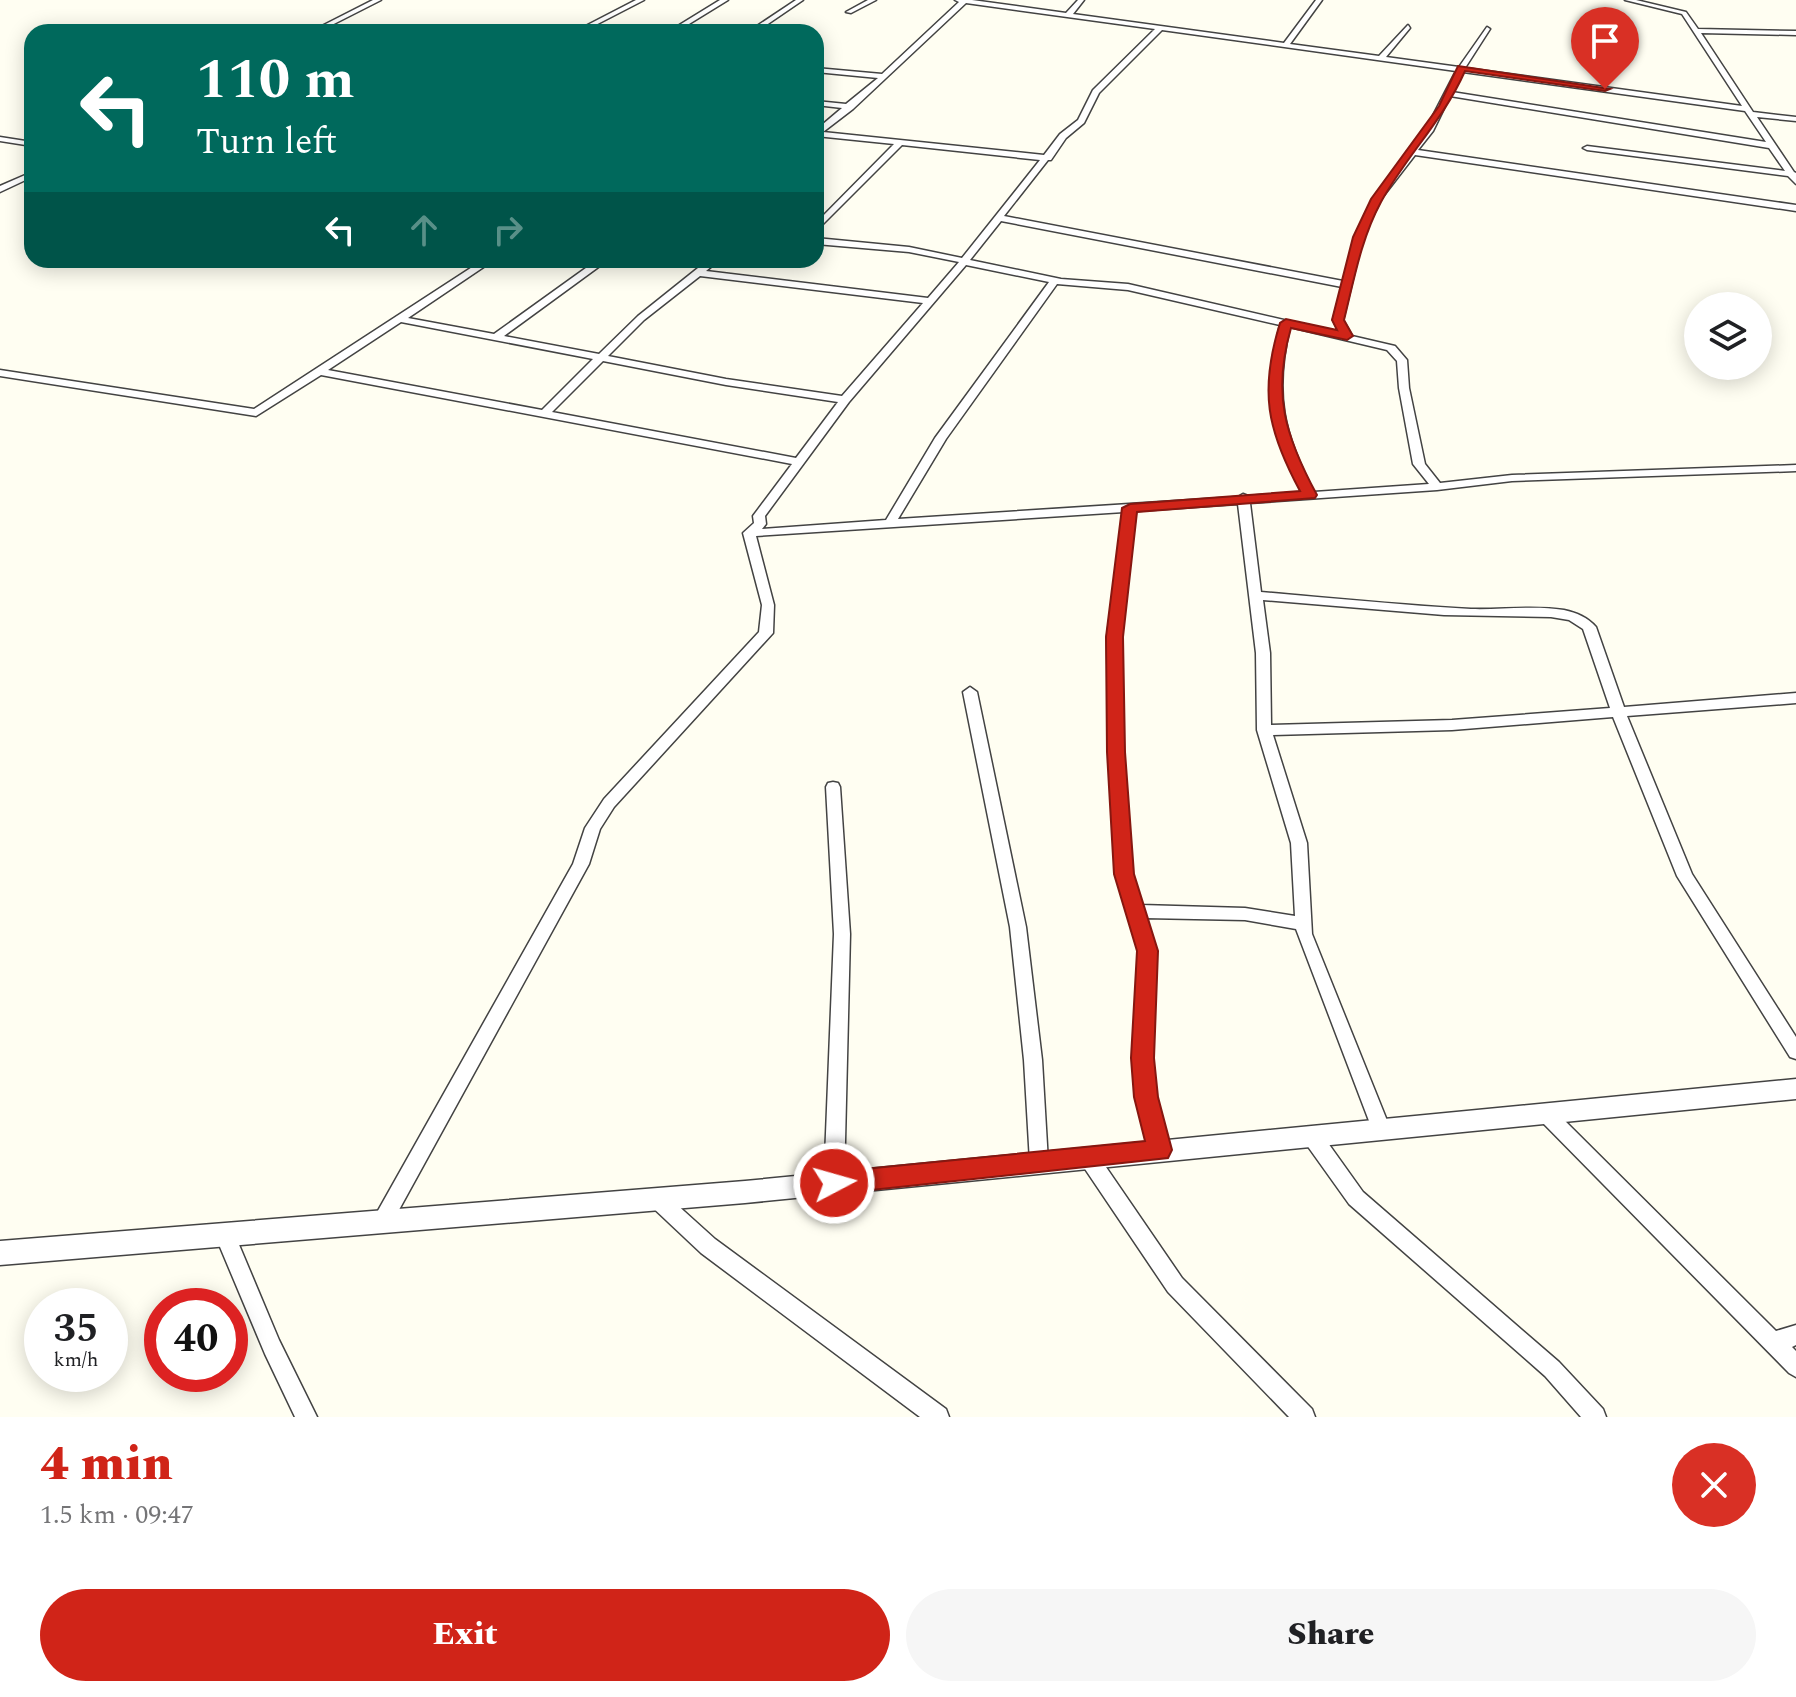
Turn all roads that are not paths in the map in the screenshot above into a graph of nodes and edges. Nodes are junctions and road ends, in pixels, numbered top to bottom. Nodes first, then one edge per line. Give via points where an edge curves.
1 (378, 0) edge
2 (641, 0) edge
3 (725, 0) edge
4 (800, 0) edge
5 (873, 0) edge
6 (961, 0) edge
7 (1081, 0) edge
8 (1319, 0) edge
9 (1628, 0) edge
10 (1005, 3) edge
11 (849, 12) dead end
12 (1068, 15) junction
13 (329, 24) edge
14 (593, 24) edge
15 (684, 24) edge
16 (763, 24) edge
17 (1408, 27) dead end
18 (1160, 28) junction
19 (1487, 29) dead end
20 (1696, 31) junction
21 (1796, 33) edge
22 (1285, 46) junction
23 (1381, 58) junction
24 (1461, 68) junction
25 (824, 71) edge
26 (884, 76) junction
27 (1449, 94) junction
28 (824, 104) edge
29 (850, 107) junction
30 (1750, 112) junction
31 (1796, 119) edge
32 (824, 128) edge
33 (824, 135) edge
34 (0, 139) edge
35 (24, 143) edge
36 (899, 144) junction
37 (1773, 146) junction
38 (1587, 148) dead end
39 (1413, 152) junction
40 (1048, 158) junction
41 (1795, 177) edge
42 (24, 178) edge
43 (0, 189) edge
44 (1796, 208) edge
45 (999, 218) junction
46 (824, 220) edge
47 (824, 242) edge
48 (963, 263) junction
49 (477, 268) edge
50 (592, 268) edge
51 (704, 268) edge
52 (697, 273) junction
53 (1056, 279) junction
54 (1347, 285) junction
55 (931, 301) junction
56 (400, 319) junction
57 (1286, 323) junction
58 (1347, 336) junction
59 (495, 338) junction
60 (604, 357) junction
61 (321, 372) junction
62 (0, 373) edge
63 (845, 400) junction
64 (543, 415) junction
65 (800, 462) junction
66 (1796, 468) edge
67 (1437, 487) junction
68 (1310, 495) junction
69 (1243, 498) junction
70 (1130, 508) junction
71 (889, 525) junction
72 (749, 533) junction
73 (1256, 595) junction
74 (970, 692) dead end
75 (1796, 698) edge
76 (1618, 711) junction
77 (1264, 730) junction
78 (833, 787) dead end
79 (1135, 911) junction
80 (1304, 924) junction
81 (1796, 1052) edge
82 (1796, 1089) edge
83 (1546, 1114) junction
84 (1381, 1128) junction
85 (1311, 1135) junction
86 (1159, 1150) junction
87 (1088, 1157) junction
88 (1039, 1162) junction
89 (834, 1183) junction
90 (657, 1199) junction
91 (382, 1222) junction
92 (225, 1235) junction
93 (0, 1253) edge
94 (1796, 1335) edge
95 (1774, 1342) junction
96 (1796, 1366) edge
97 (306, 1417) edge
98 (938, 1417) edge
99 (1304, 1417) edge
100 (1595, 1417) edge

1 - 13 street
2 - 14 street
3 - 15 street
4 - 16 street
5 - 11 street
6 - 10 street
6 - 26 street
7 - 12 street
8 - 22 street
9 - 20 street via 1684,9
10 - 12 street
12 - 18 street
17 - 23 street
18 - 22 street
18 - 40 street via 1096,92 1081,121
19 - 24 street
20 - 21 street
20 - 30 street
22 - 23 street
23 - 24 street
24 - 27 street
24 - 30 street
25 - 26 street
26 - 29 street
27 - 37 street
27 - 39 street
28 - 29 street
29 - 32 street
30 - 31 street
30 - 37 street
33 - 36 street
34 - 35 street
36 - 40 street
36 - 46 street
37 - 41 street
38 - 41 street
39 - 44 street
39 - 54 street via 1377,199 1359,237
40 - 45 street
42 - 43 street
45 - 48 street
45 - 54 street
47 - 48 street via 939,255
48 - 53 street
48 - 55 street
49 - 56 street
50 - 59 street
51 - 52 street
52 - 55 street
52 - 60 street via 641,318
53 - 57 street via 1128,287
53 - 71 street via 941,438
54 - 58 street via 1338,320
55 - 63 street
56 - 59 street
56 - 61 street
57 - 58 street
57 - 68 street via 1274,363 1277,412 1284,447
58 - 67 street via 1391,348 1402,360 1419,464
59 - 60 street
60 - 63 street
60 - 64 street
61 - 62 street via 250,414
61 - 64 street
63 - 65 street
64 - 65 street
65 - 72 street
66 - 67 street via 1512,478
67 - 68 street
68 - 69 street
69 - 70 street
69 - 73 street
70 - 71 street
70 - 79 street via 1114,637 1124,874
71 - 72 street
72 - 91 street via 768,605 766,633 609,803 593,828 581,864
73 - 76 street via 1448,613 1576,616 1589,627
73 - 77 street
74 - 88 street via 1018,927
75 - 76 street
76 - 77 street via 1452,725
76 - 81 street via 1685,876
77 - 80 street via 1299,843
78 - 89 street via 842,934
79 - 80 street via 1245,914
79 - 86 street via 1147,951 1142,1058
80 - 84 street
82 - 83 street
83 - 84 street
83 - 95 street
84 - 85 street
85 - 86 street
85 - 100 street via 1356,1198 1552,1369
86 - 87 street
87 - 88 street
87 - 99 street via 1175,1285
88 - 89 street
89 - 90 street
90 - 91 street
90 - 98 street via 708,1246
91 - 92 street
92 - 93 street
92 - 97 street
94 - 95 street
95 - 96 street

